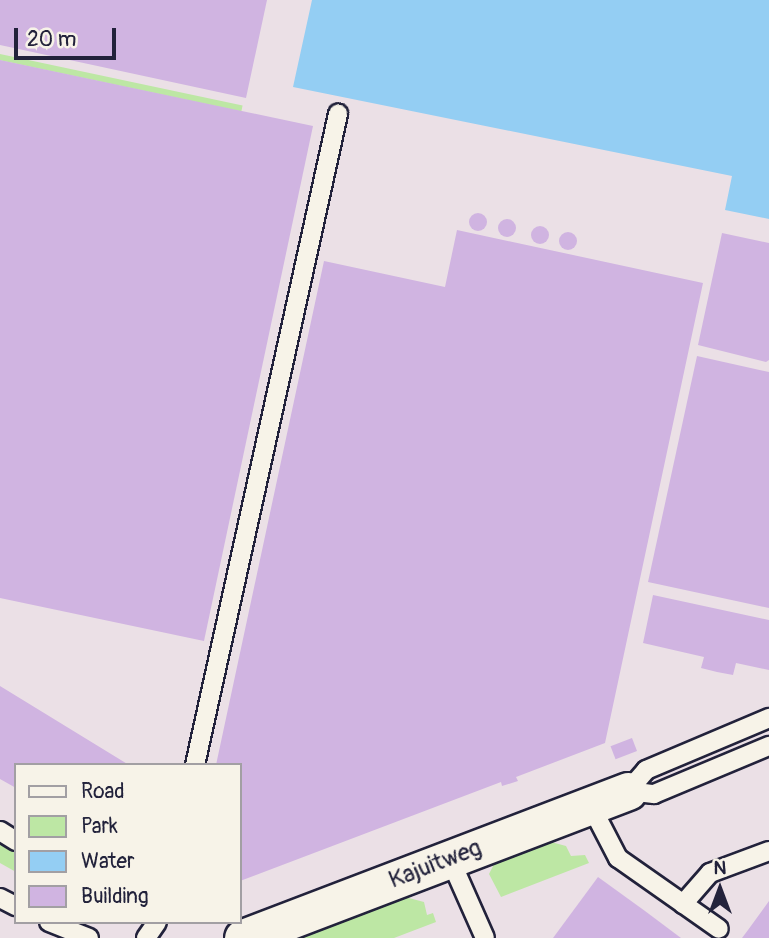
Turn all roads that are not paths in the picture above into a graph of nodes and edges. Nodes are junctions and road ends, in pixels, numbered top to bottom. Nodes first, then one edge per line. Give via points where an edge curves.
1 (338, 114) dead end
2 (769, 718) edge
3 (769, 746) edge
4 (195, 763) edge
5 (628, 791) junction
6 (590, 804) junction
7 (769, 851) edge
8 (450, 859) junction
9 (684, 904) junction
10 (53, 924) edge
11 (719, 929) dead end
12 (479, 933) edge
13 (89, 938) edge
14 (243, 938) edge

1 - 4 lane
2 - 5 lane via 646,770
3 - 5 lane via 654,794
5 - 6 street, Kajuitweg
6 - 8 street, Kajuitweg
6 - 9 lane via 618,858
7 - 9 lane via 710,873
8 - 12 lane
8 - 14 street, Kajuitweg
9 - 11 lane
10 - 13 lane

